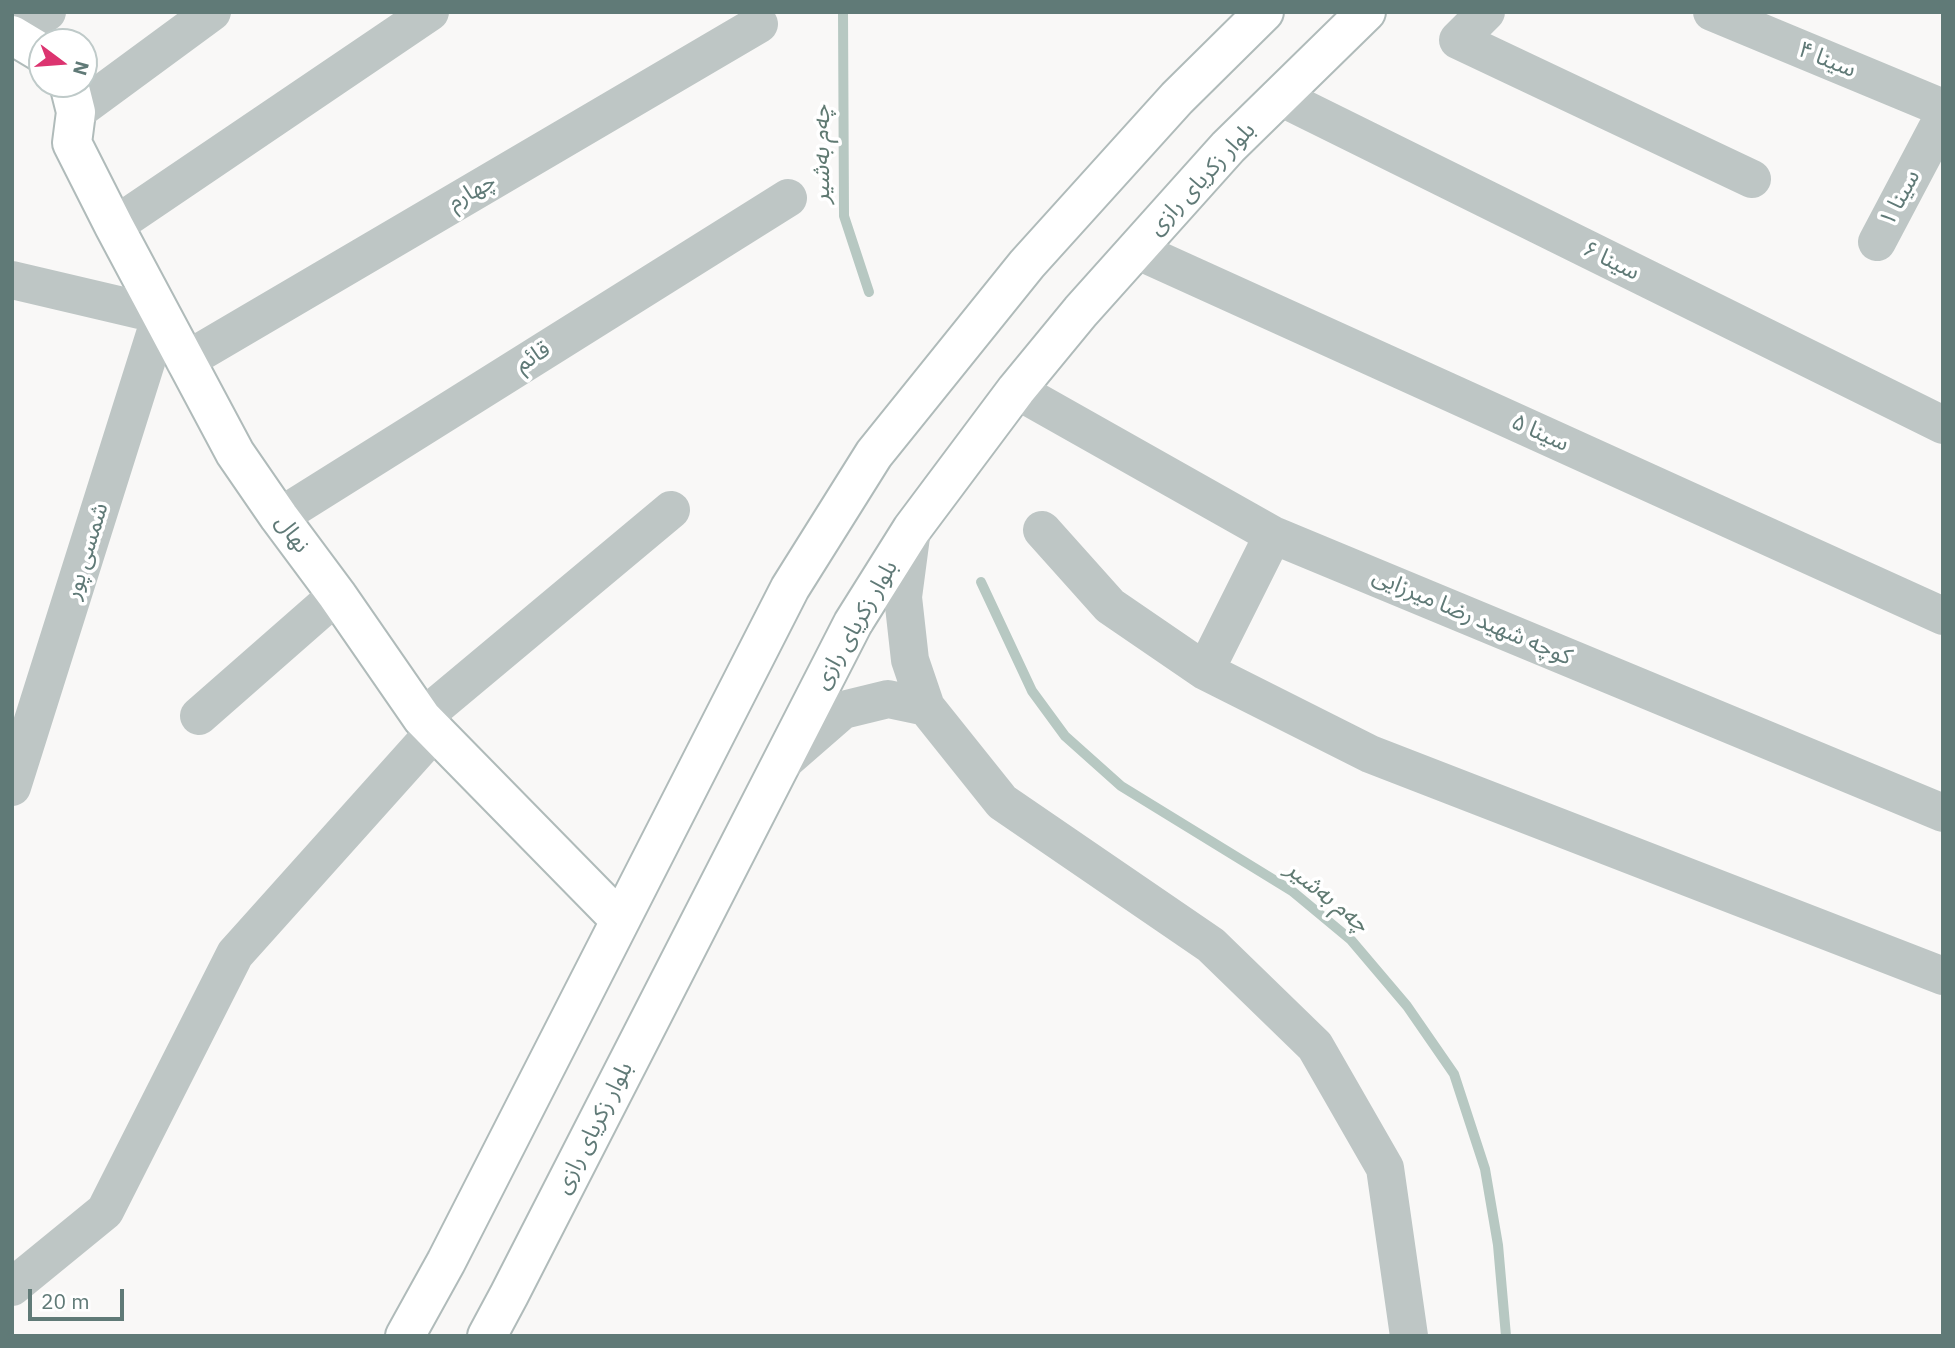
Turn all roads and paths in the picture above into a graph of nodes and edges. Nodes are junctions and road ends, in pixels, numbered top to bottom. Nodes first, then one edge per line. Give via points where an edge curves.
1 (47, 12) edge
2 (212, 12) edge
3 (430, 12) edge
4 (1264, 12) edge
5 (1366, 12) edge
6 (1486, 12) edge
7 (1712, 12) edge
8 (759, 24) dead end
9 (23, 41) edge
10 (98, 82) edge
11 (1280, 97) junction
12 (72, 98) edge
13 (1943, 108) edge
14 (1943, 117) edge
15 (1752, 179) dead end
16 (788, 198) dead end
17 (114, 226) junction
18 (1877, 242) dead end
19 (1136, 250) junction
20 (12, 280) edge
21 (161, 315) junction
22 (185, 361) junction
23 (1016, 390) junction
24 (1943, 425) edge
25 (671, 510) dead end
26 (279, 517) junction
27 (912, 528) junction
28 (1042, 530) dead end
29 (1273, 535) junction
30 (337, 595) junction
31 (1943, 615) edge
32 (1205, 671) junction
33 (926, 707) junction
34 (199, 716) dead end
35 (429, 724) junction
36 (781, 764) junction
37 (12, 787) edge
38 (1943, 813) edge
39 (620, 920) junction
40 (1943, 976) edge
41 (12, 1287) edge
42 (405, 1336) edge
43 (487, 1336) edge
44 (1409, 1336) edge

1 - 9 street
2 - 10 street
3 - 17 street
4 - 39 main road via 1177,97 1027,264 874,454 790,588
5 - 11 main road, بلوار زکریای رازی
6 - 15 street via 1458,40
7 - 13 street, سینا ۴
8 - 22 street, چهارم
11 - 19 main road, بلوار زکریای رازی via 1228,147
11 - 24 street, سینا ۶
12 - 17 main road, نهال via 72,144
14 - 18 street, ۱ سینا
16 - 26 street, قائم
17 - 21 main road, نهال
19 - 23 main road, بلوار زکریای رازی
19 - 31 street, سینا ۵
20 - 21 street
21 - 22 main road, نهال
21 - 37 street, شمسی پور
22 - 26 main road, نهال via 235,453
23 - 27 main road, بلوار زکریای رازی
23 - 29 street, کوچه شهید رضا میرزایی
25 - 35 street
26 - 30 main road, نهال
27 - 33 street via 902,597 910,660
27 - 36 main road, بلوار زکریای رازی via 853,623
28 - 32 street via 1110,606
29 - 32 street
29 - 38 street, کوچه شهید رضا میرزایی
30 - 34 street
30 - 35 main road, نهال
32 - 40 street via 1370,754
33 - 36 street via 888,699 843,710
33 - 44 street via 1002,802 1211,945 1315,1046 1385,1168
35 - 39 main road, نهال
35 - 41 street via 235,954 104,1211
36 - 43 main road, بلوار زکریای رازی
39 - 42 main road

